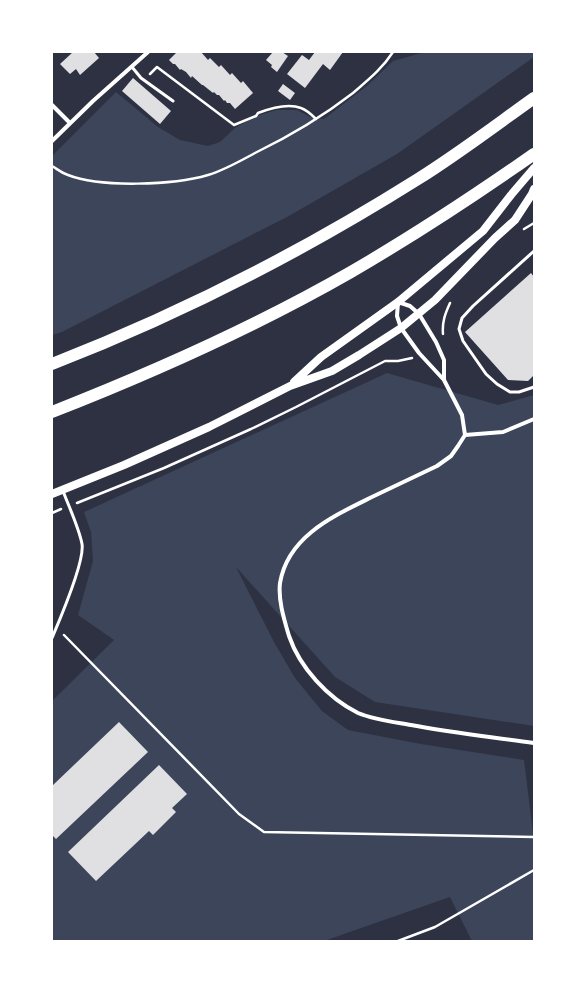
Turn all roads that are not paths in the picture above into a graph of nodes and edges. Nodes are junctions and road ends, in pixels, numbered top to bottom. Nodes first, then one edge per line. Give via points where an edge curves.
1 (148, 52) edge
2 (132, 67) junction
3 (534, 98) edge
4 (173, 101) dead end
5 (52, 105) edge
6 (70, 123) junction
7 (52, 141) edge
8 (534, 154) edge
9 (534, 168) edge
10 (534, 189) edge
11 (534, 251) edge
12 (398, 302) junction
13 (419, 314) junction
14 (401, 328) junction
15 (52, 364) edge
16 (444, 380) junction
17 (290, 386) junction
18 (534, 387) edge
19 (52, 412) edge
20 (534, 419) edge
21 (465, 435) junction
22 (62, 490) junction
23 (52, 494) edge
24 (52, 638) edge
25 (534, 743) edge

1 - 2 street
2 - 4 lane via 144,80
2 - 6 street
3 - 15 highway via 419,179 274,262 175,312
5 - 6 street
6 - 7 street
8 - 19 highway via 486,188 397,244 299,300 188,355
9 - 12 main road via 483,231
10 - 13 main road via 515,220
11 - 18 lane via 473,306 462,318 460,329 463,341 486,374 497,384 510,392
12 - 13 street via 410,306
12 - 14 street via 397,316
12 - 17 main road via 321,357
13 - 14 main road
13 - 16 street via 444,360
14 - 16 street via 419,353
14 - 17 main road via 332,371
16 - 21 street via 462,415
17 - 22 main road via 209,427
20 - 21 street via 503,432
21 - 25 street via 451,456 437,466 338,514 319,525 300,542 284,568 280,583 280,602 291,642 310,673 324,689 359,713 416,726
22 - 23 main road
22 - 24 lane via 82,545 78,570

